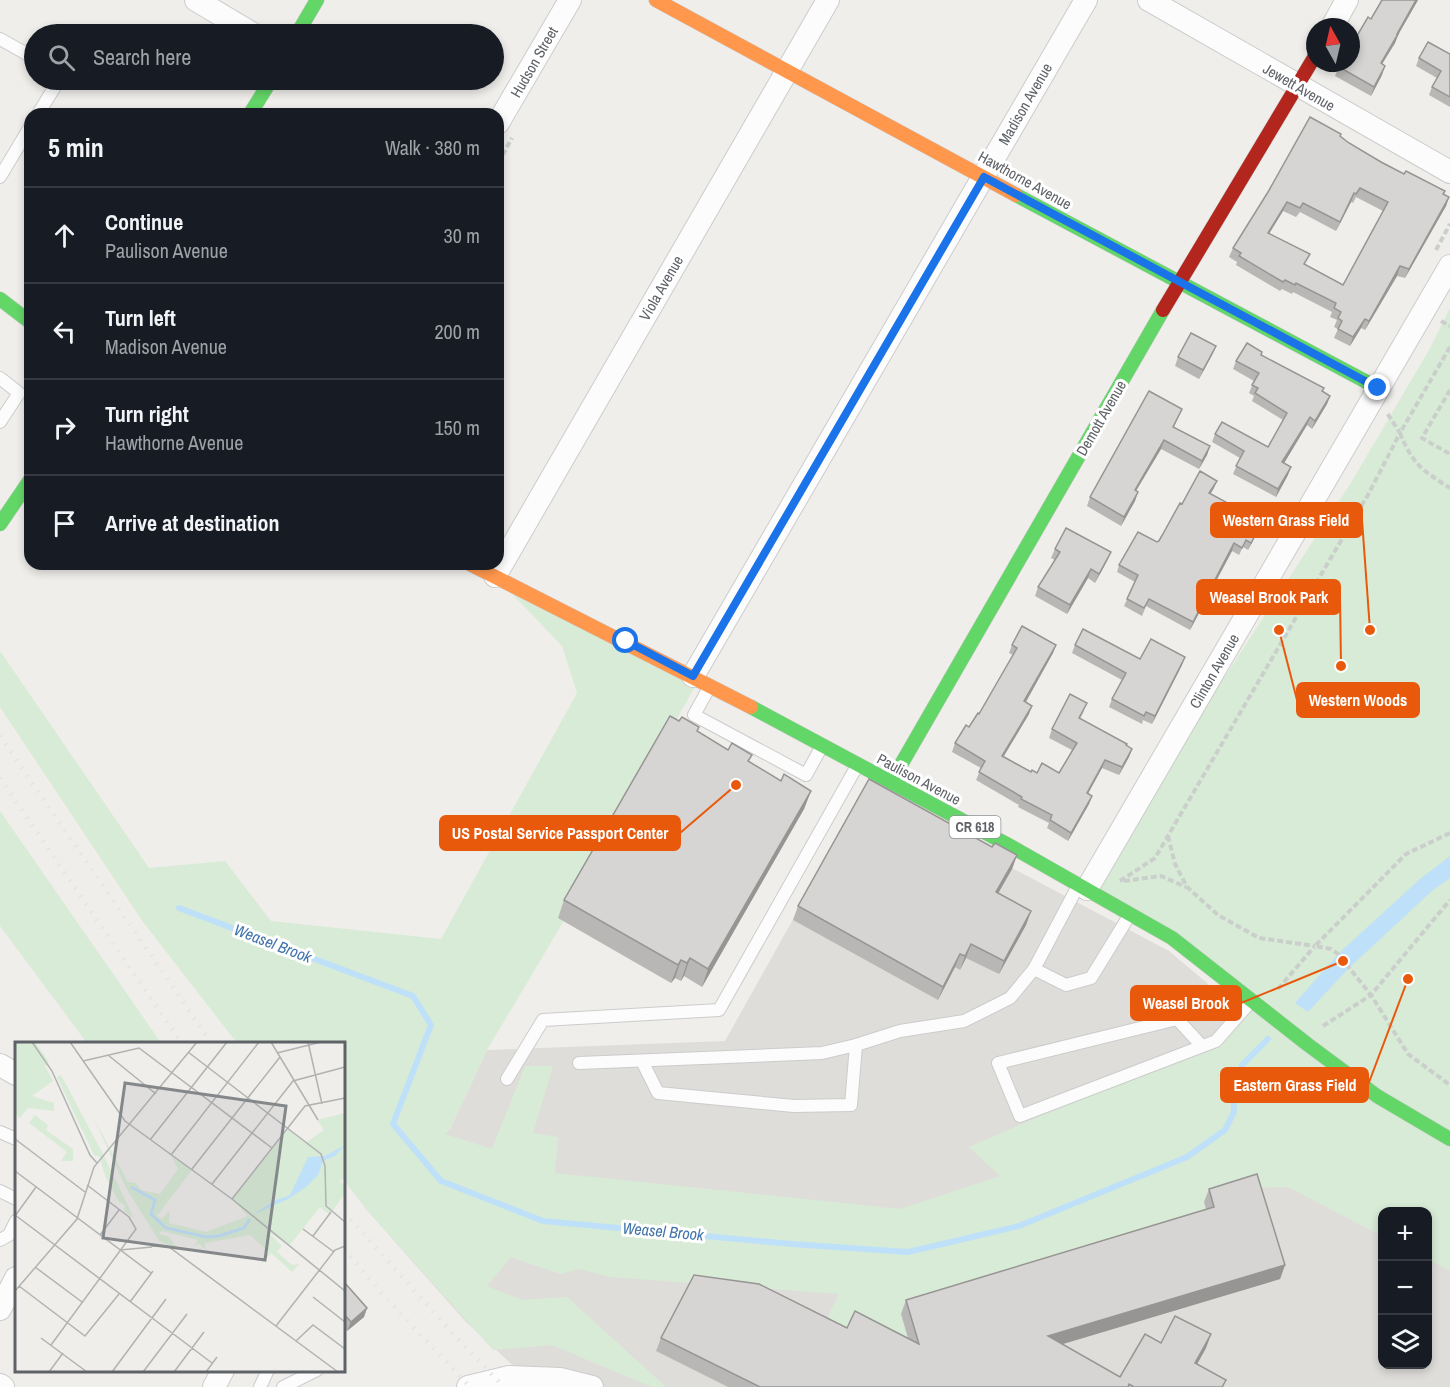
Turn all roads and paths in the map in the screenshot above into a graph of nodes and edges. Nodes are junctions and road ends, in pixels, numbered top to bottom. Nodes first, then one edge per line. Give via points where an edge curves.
1 (196, 0) edge
2 (317, 0) edge
3 (570, 0) edge
4 (656, 0) edge
5 (828, 0) edge
6 (1086, 0) edge
7 (1149, 0) edge
8 (1347, 0) edge
9 (1337, 18) edge
10 (236, 24) edge
11 (303, 24) edge
12 (0, 39) edge
13 (24, 52) edge
14 (787, 70) junction
15 (1306, 72) edge
16 (1298, 86) junction
17 (53, 90) edge
18 (265, 90) edge
19 (42, 108) edge
20 (254, 108) edge
21 (504, 113) edge
22 (24, 137) edge
23 (1450, 172) edge
24 (0, 177) edge
25 (984, 177) junction
26 (1450, 266) edge
27 (1179, 283) junction
28 (0, 299) edge
29 (1446, 314) dead end
30 (24, 317) edge
31 (1441, 321) junction
32 (1450, 326) edge
33 (1435, 331) dead end
34 (1450, 347) edge
35 (0, 378) edge
36 (1378, 388) junction
37 (1450, 390) edge
38 (1387, 413) dead end
39 (1392, 420) dead end
40 (0, 422) edge
41 (1381, 423) dead end
42 (1400, 433) junction
43 (1450, 454) edge
44 (24, 486) edge
45 (1450, 488) edge
46 (0, 524) edge
47 (504, 560) edge
48 (482, 570) edge
49 (498, 570) edge
50 (495, 576) junction
51 (702, 680) junction
52 (822, 745) junction
53 (858, 765) junction
54 (891, 782) junction
55 (1450, 833) edge
56 (1168, 836) junction
57 (1120, 872) dead end
58 (1083, 887) junction
59 (1187, 887) junction
60 (1124, 888) dead end
61 (1450, 900) edge
62 (1130, 914) junction
63 (1315, 946) junction
64 (1034, 969) junction
65 (1276, 991) dead end
66 (1371, 995) junction
67 (1252, 999) junction
68 (1322, 1026) dead end
69 (856, 1045) junction
70 (1202, 1046) junction
71 (642, 1060) junction
72 (579, 1063) dead end
73 (0, 1065) edge
74 (15, 1073) edge
75 (507, 1079) dead end
76 (1450, 1085) edge
77 (0, 1132) edge
78 (15, 1139) edge
79 (1450, 1139) edge
80 (0, 1191) edge
81 (15, 1198) edge
82 (15, 1223) edge
83 (0, 1240) edge
84 (15, 1280) edge
85 (0, 1309) edge
86 (223, 1372) edge
87 (268, 1372) edge
88 (315, 1372) edge
89 (533, 1383) edge
90 (214, 1387) edge
91 (260, 1387) edge
92 (283, 1387) edge
93 (468, 1387) edge
94 (592, 1387) edge

1 - 10 street
2 - 11 street
3 - 21 street, Hudson Street
4 - 14 street, Hawthorne Avenue
5 - 14 street, Viola Avenue
6 - 25 street, Madison Avenue
7 - 16 street, Jewett Avenue
8 - 9 street
12 - 13 lane
14 - 25 street, Hawthorne Avenue
14 - 47 street, Viola Avenue
15 - 16 street, Demott Avenue
16 - 23 street, Jewett Avenue
16 - 27 street, Demott Avenue
17 - 19 lane
18 - 20 street
22 - 24 lane
25 - 27 street, Hawthorne Avenue
25 - 51 street, Madison Avenue
26 - 36 street, Clinton Avenue
27 - 36 street, Hawthorne Avenue
27 - 54 street, Demott Avenue
28 - 30 street
29 - 31 path
31 - 32 path
31 - 33 path
34 - 42 path
35 - 40 lane via 19,393
36 - 58 street, Clinton Avenue
37 - 43 path via 1422,438
38 - 41 path
39 - 42 path
42 - 45 path via 1408,454 1421,469
42 - 56 path via 1369,493
44 - 46 street via 12,498
48 - 50 street, Paulison Avenue / CR 618
49 - 50 street, Viola Avenue
50 - 51 street, Paulison Avenue / CR 618
51 - 52 street, Paulison Avenue / CR 618
51 - 52 lane via 694,715 806,775
52 - 53 street, Paulison Avenue / CR 618
53 - 54 street, Paulison Avenue / CR 618
53 - 75 lane via 718,1010 543,1020
54 - 58 street, Paulison Avenue / CR 618
55 - 63 path via 1406,854
56 - 59 path via 1175,864
56 - 59 path via 1155,858 1119,882 1161,876
57 - 60 path via 1114,883
58 - 62 street, Paulison Avenue / CR 618
58 - 64 lane
59 - 63 path via 1218,915 1259,938
61 - 66 path
62 - 64 lane via 1091,978 1066,985
62 - 67 street, Paulison Avenue / CR 618 via 1172,938
63 - 65 path
63 - 66 path via 1338,954
64 - 69 lane via 1010,998 964,1021 900,1030
66 - 68 path
66 - 76 path via 1408,1054
67 - 70 lane via 1216,1041
67 - 79 street, Paulison Avenue / CR 618 via 1377,1096
69 - 71 lane via 822,1053
69 - 71 lane via 851,1105 794,1106 657,1093
70 - 70 lane via 1020,1116 998,1063 1177,1019
71 - 72 lane
73 - 74 street
77 - 78 lane
80 - 81 lane
82 - 83 lane
84 - 85 street
86 - 90 street
87 - 91 lane
88 - 92 lane
89 - 93 street via 509,1377
89 - 94 street via 560,1379

